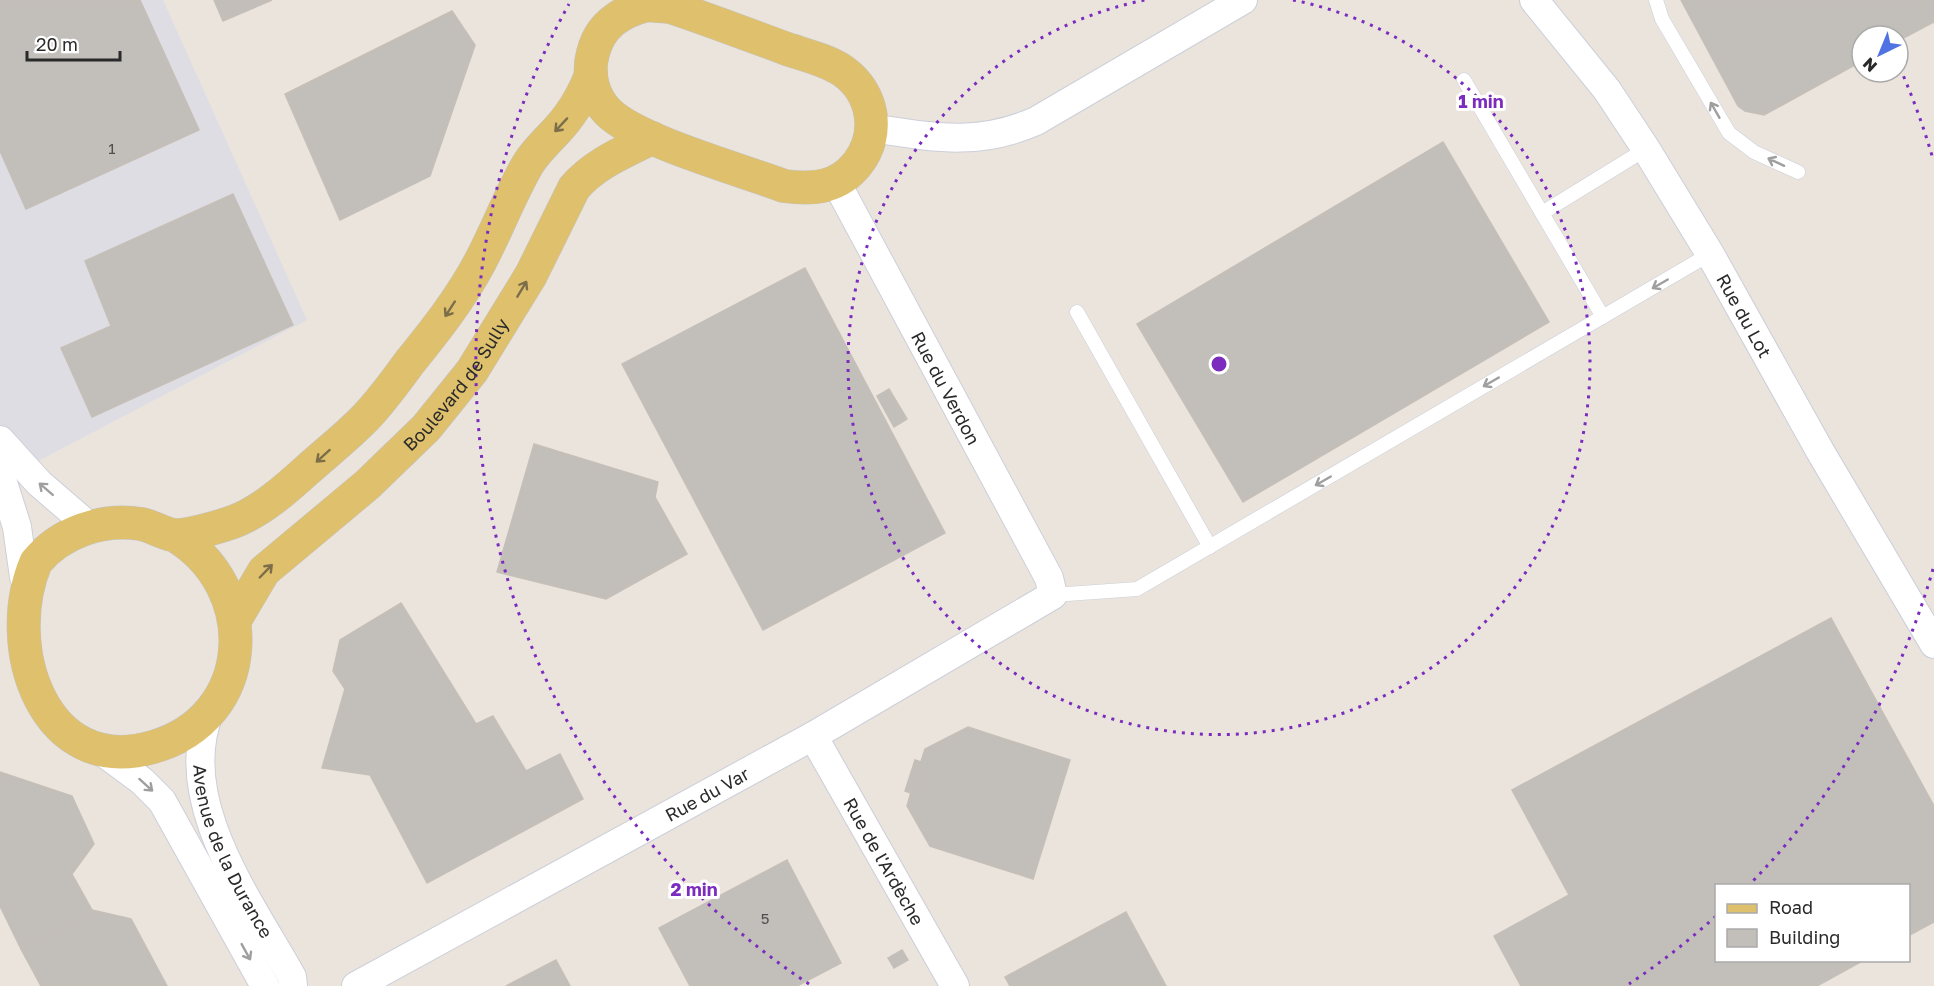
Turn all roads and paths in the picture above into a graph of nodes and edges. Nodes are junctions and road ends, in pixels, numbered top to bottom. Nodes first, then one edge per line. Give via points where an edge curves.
1 (1243, 0) edge
2 (1534, 0) edge
3 (1656, 0) edge
4 (677, 5) edge
5 (601, 15) edge
6 (591, 75) junction
7 (1464, 80) dead end
8 (871, 128) junction
9 (652, 138) junction
10 (1646, 149) junction
11 (1798, 172) dead end
12 (836, 182) junction
13 (1542, 213) junction
14 (1710, 254) junction
15 (1077, 312) dead end
16 (1603, 316) junction
17 (0, 440) edge
18 (0, 473) edge
19 (90, 527) junction
20 (174, 535) junction
21 (1210, 547) junction
22 (24, 577) junction
23 (1053, 595) junction
24 (235, 620) junction
25 (4, 623) edge
26 (1934, 644) edge
27 (210, 711) junction
28 (813, 736) junction
29 (100, 750) junction
30 (265, 986) edge
31 (293, 986) edge
32 (356, 986) edge
33 (955, 986) edge

1 - 8 street via 1010,133 971,139 925,137
2 - 10 street, Rue du Lot via 1607,90
11 -> 3 lane via 1754,152 1729,133 1662,19
4 - 5 main road via 647,5 617,17
4 - 8 main road via 842,70 866,95
5 - 6 main road
6 - 9 main road via 597,96 609,113
6 -> 20 main road via 568,117 530,162 479,265 450,310 367,416 282,492 240,519
7 - 13 lane
8 - 12 main road via 860,161
9 - 12 main road via 784,186 821,188
24 -> 9 main road, Boulevard de Sully via 264,572 367,485 426,428 472,371 531,275 573,188 604,162
10 - 13 lane
10 - 14 street, Rue du Lot
12 - 23 street, Rue du Verdon via 1049,578
13 - 16 lane
14 -> 16 lane
14 - 26 street, Rue du Lot
15 - 21 lane
16 -> 21 lane
19 -> 17 street via 39,483
18 - 22 street via 17,526
19 - 20 main road via 139,524
19 - 22 main road via 48,549
20 - 24 main road via 211,566 229,597
21 - 23 lane via 1137,589
22 - 25 main road
23 - 28 street, Rue du Var
24 - 27 main road via 232,668
25 - 29 main road via 25,712 69,739
27 - 29 main road via 188,731 161,745 131,751
27 - 31 street, Avenue de la Durance via 200,748 204,802 231,866 292,977
28 - 32 street, Rue du Var
28 - 33 street, Rue de l'Ardèche
29 -> 30 street, Avenue de la Durance via 162,801

